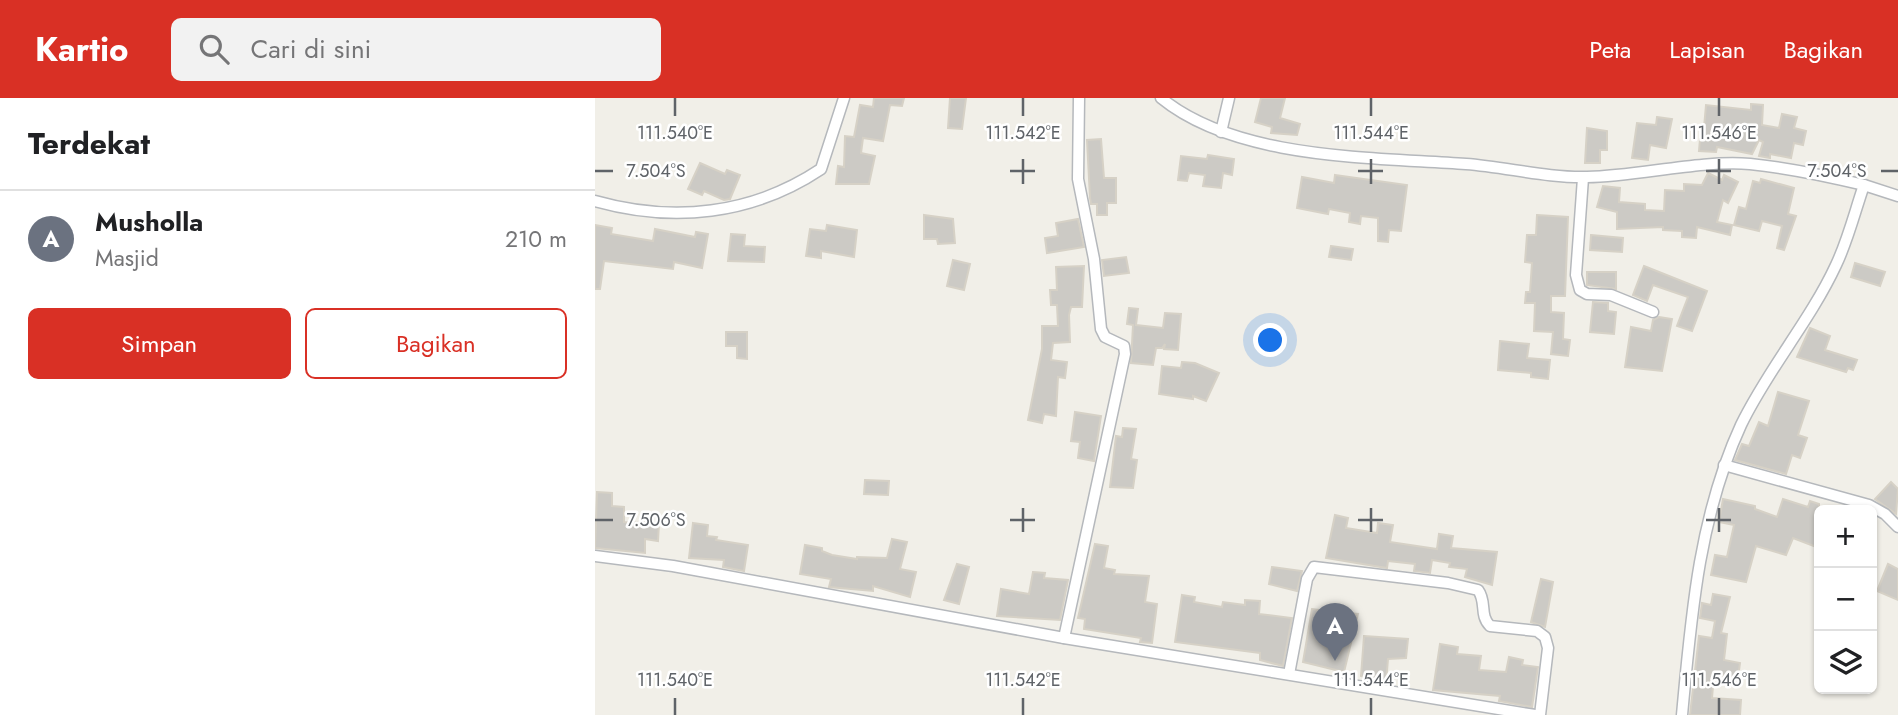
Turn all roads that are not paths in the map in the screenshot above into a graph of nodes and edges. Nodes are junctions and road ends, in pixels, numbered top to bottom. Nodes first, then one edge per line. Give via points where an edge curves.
1 (844, 98) edge
2 (1079, 98) edge
3 (1161, 98) edge
4 (1229, 98) edge
5 (1221, 132) junction
6 (1583, 178) junction
7 (1864, 185) junction
8 (1898, 196) edge
9 (595, 201) edge
10 (1653, 312) dead end
11 (1724, 466) junction
12 (1898, 527) edge
13 (595, 556) edge
14 (1064, 638) junction
15 (1289, 674) junction
16 (1537, 715) edge
17 (1682, 715) edge

1 - 9 street via 821,169 793,184 732,208 703,213 641,212
2 - 14 street via 1078,179 1094,259 1101,329 1105,337 1124,346 1125,354
3 - 5 street via 1184,116
4 - 5 street
5 - 6 street via 1315,154 1467,164
6 - 7 street via 1749,164
6 - 10 street via 1576,275 1580,290 1611,295
7 - 8 street
7 - 11 street via 1835,267 1742,422
11 - 12 street via 1869,505
11 - 17 street via 1693,596
13 - 14 street via 673,566
14 - 15 street
15 - 16 street
15 - 16 street via 1307,579 1314,567 1448,583 1478,590 1483,617 1490,626 1537,631 1545,637 1548,648

